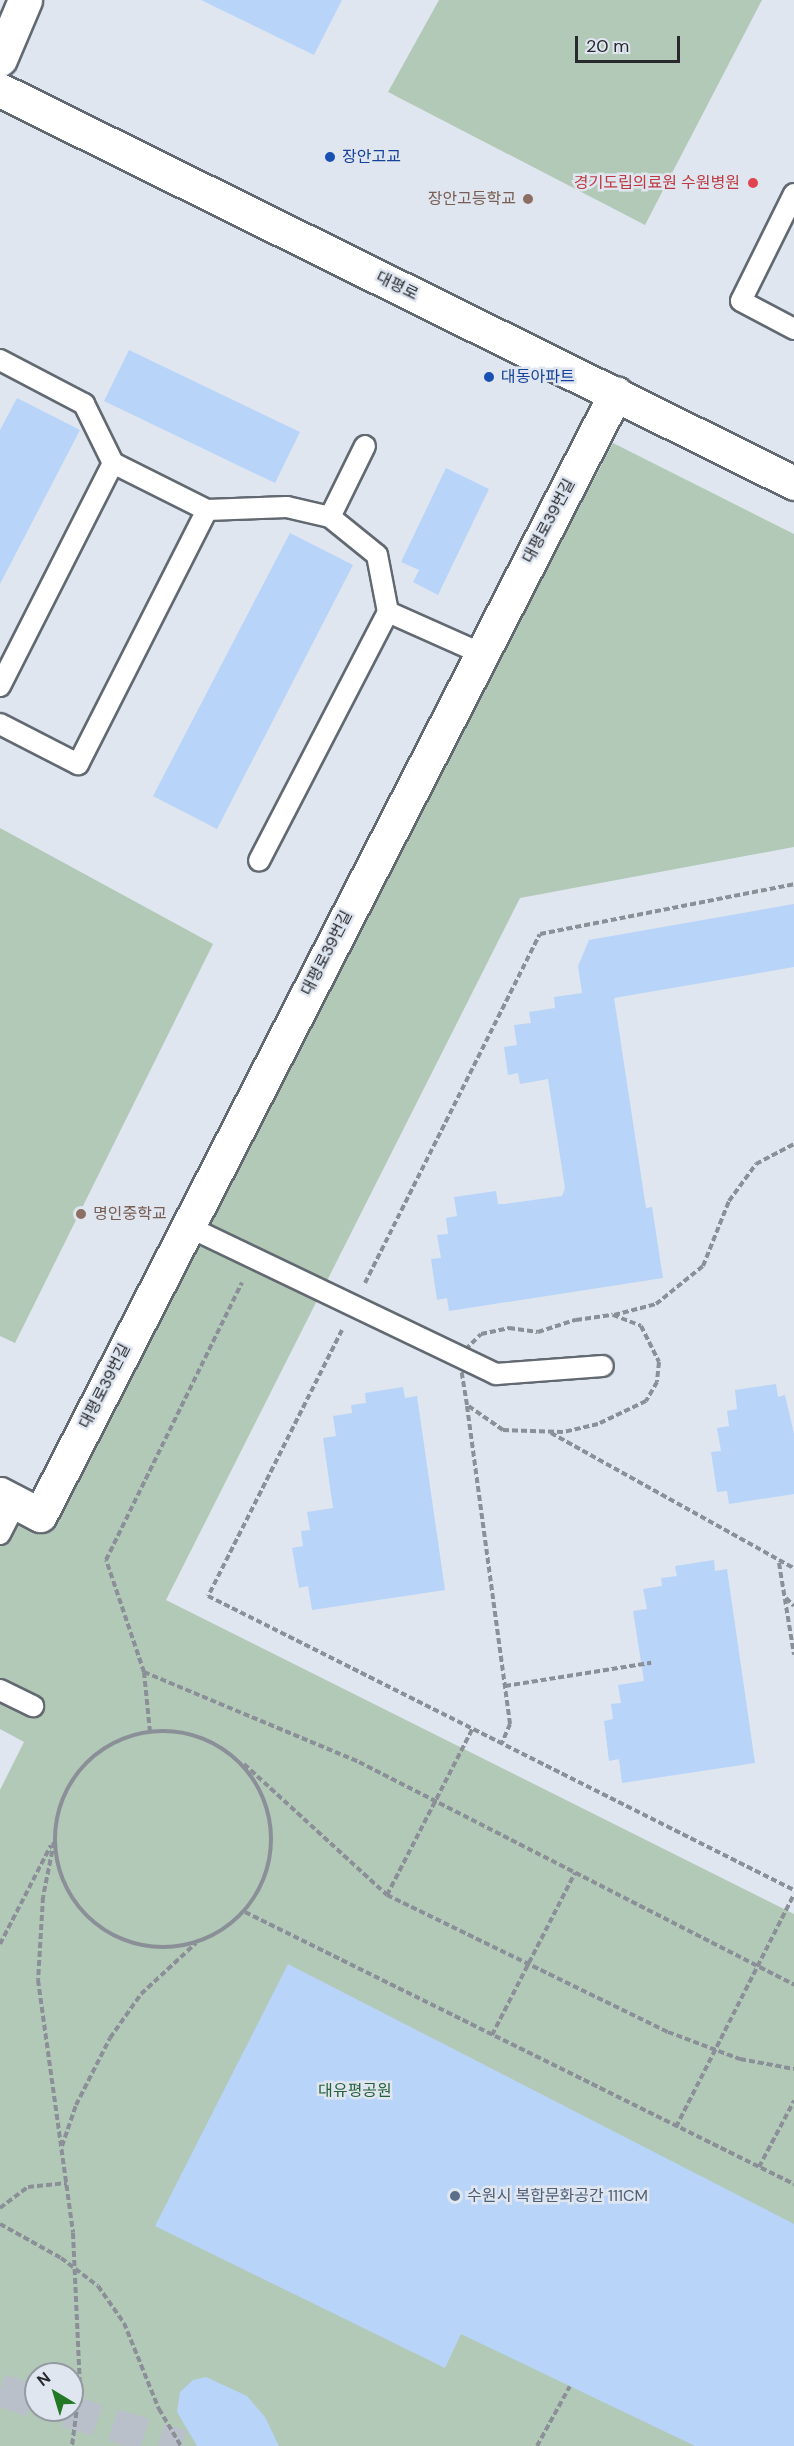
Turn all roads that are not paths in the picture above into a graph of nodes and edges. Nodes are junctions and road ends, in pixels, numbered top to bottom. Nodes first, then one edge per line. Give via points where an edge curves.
1 (25, 0) edge
2 (0, 59) edge
3 (0, 90) edge
4 (794, 194) edge
5 (794, 328) edge
6 (0, 360) edge
7 (616, 393) junction
8 (365, 446) dead end
9 (113, 463) junction
10 (794, 483) edge
11 (207, 510) junction
12 (330, 517) junction
13 (388, 612) junction
14 (480, 653) junction
15 (0, 686) edge
16 (0, 724) edge
17 (259, 861) dead end
18 (187, 1226) junction
19 (603, 1366) dead end
20 (18, 1504) edge
21 (0, 1533) edge
22 (0, 1690) edge
23 (33, 1706) dead end

1 - 2 street
3 - 7 street, 대평로
4 - 5 lane via 741,302
6 - 9 lane via 84,404
7 - 10 street, 대평로
7 - 14 street, 대평로39번길
8 - 12 lane
9 - 11 lane
9 - 15 lane
11 - 12 lane via 287,507
11 - 16 lane via 78,764
12 - 13 lane via 377,555
13 - 14 lane
13 - 17 lane
14 - 18 street, 대평로39번길
18 - 19 lane via 496,1374
18 - 20 street, 대평로39번길
20 - 21 lane
22 - 23 lane

